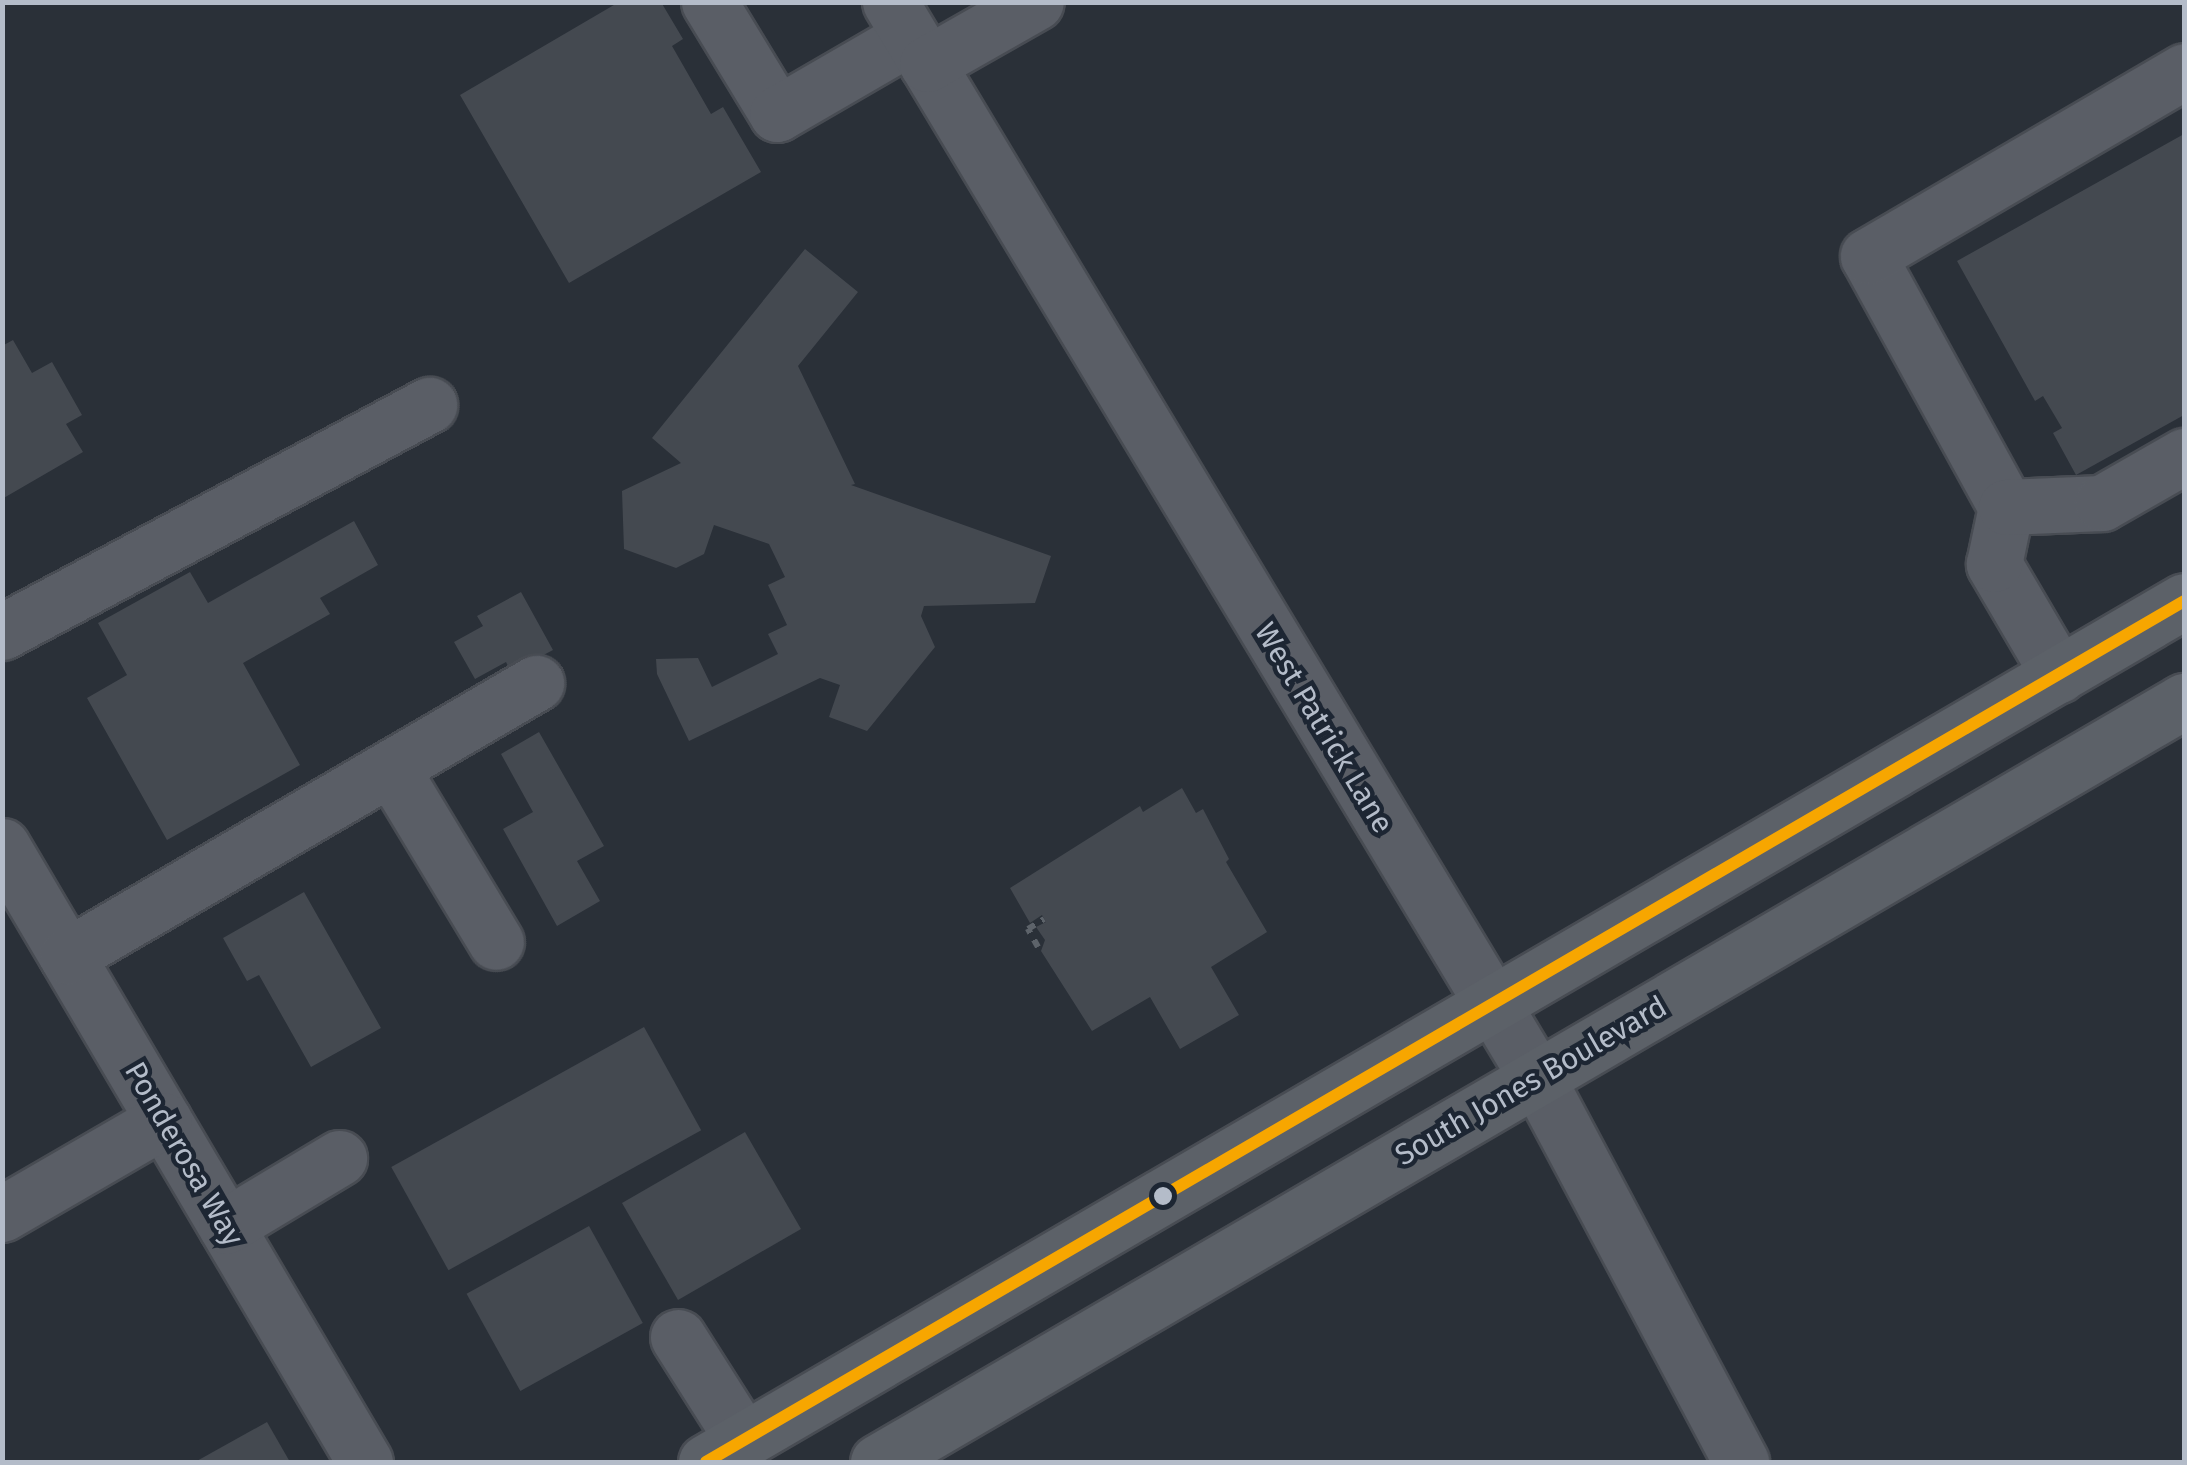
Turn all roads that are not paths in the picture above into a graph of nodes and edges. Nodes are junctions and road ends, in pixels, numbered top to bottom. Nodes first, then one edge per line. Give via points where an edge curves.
1 (709, 2) edge
2 (1036, 2) edge
3 (909, 34) edge
4 (2184, 71) edge
5 (429, 405) dead end
6 (2184, 456) edge
7 (2006, 507) junction
8 (2184, 601) edge
9 (2, 632) edge
10 (2059, 674) junction
11 (536, 683) dead end
12 (2184, 701) edge
13 (391, 768) junction
14 (2, 846) edge
15 (496, 942) dead end
16 (67, 956) junction
17 (1492, 1004) junction
18 (1537, 1078) junction
19 (164, 1120) junction
20 (339, 1158) dead end
21 (2, 1214) edge
22 (226, 1226) junction
23 (678, 1337) dead end
24 (725, 1452) edge
25 (365, 1462) edge
26 (878, 1462) edge
27 (1742, 1462) edge

1 - 3 street via 777,114
2 - 3 street
3 - 17 street, West Patrick Lane
4 - 7 street via 1868,256
5 - 9 street
6 - 7 street via 2102,502
7 - 10 street via 1994,564
8 - 10 main road
10 - 17 main road
11 - 13 street
12 - 18 main road, South Jones Boulevard
13 - 15 street
13 - 16 street
14 - 16 street, Ponderosa Way
16 - 19 street, Ponderosa Way
17 - 18 street, West Patrick Lane
17 - 24 main road
18 - 26 main road, South Jones Boulevard
18 - 27 street, West Patrick Lane
19 - 21 street
19 - 22 street, Ponderosa Way
20 - 22 street
22 - 25 street, Ponderosa Way
23 - 24 street

